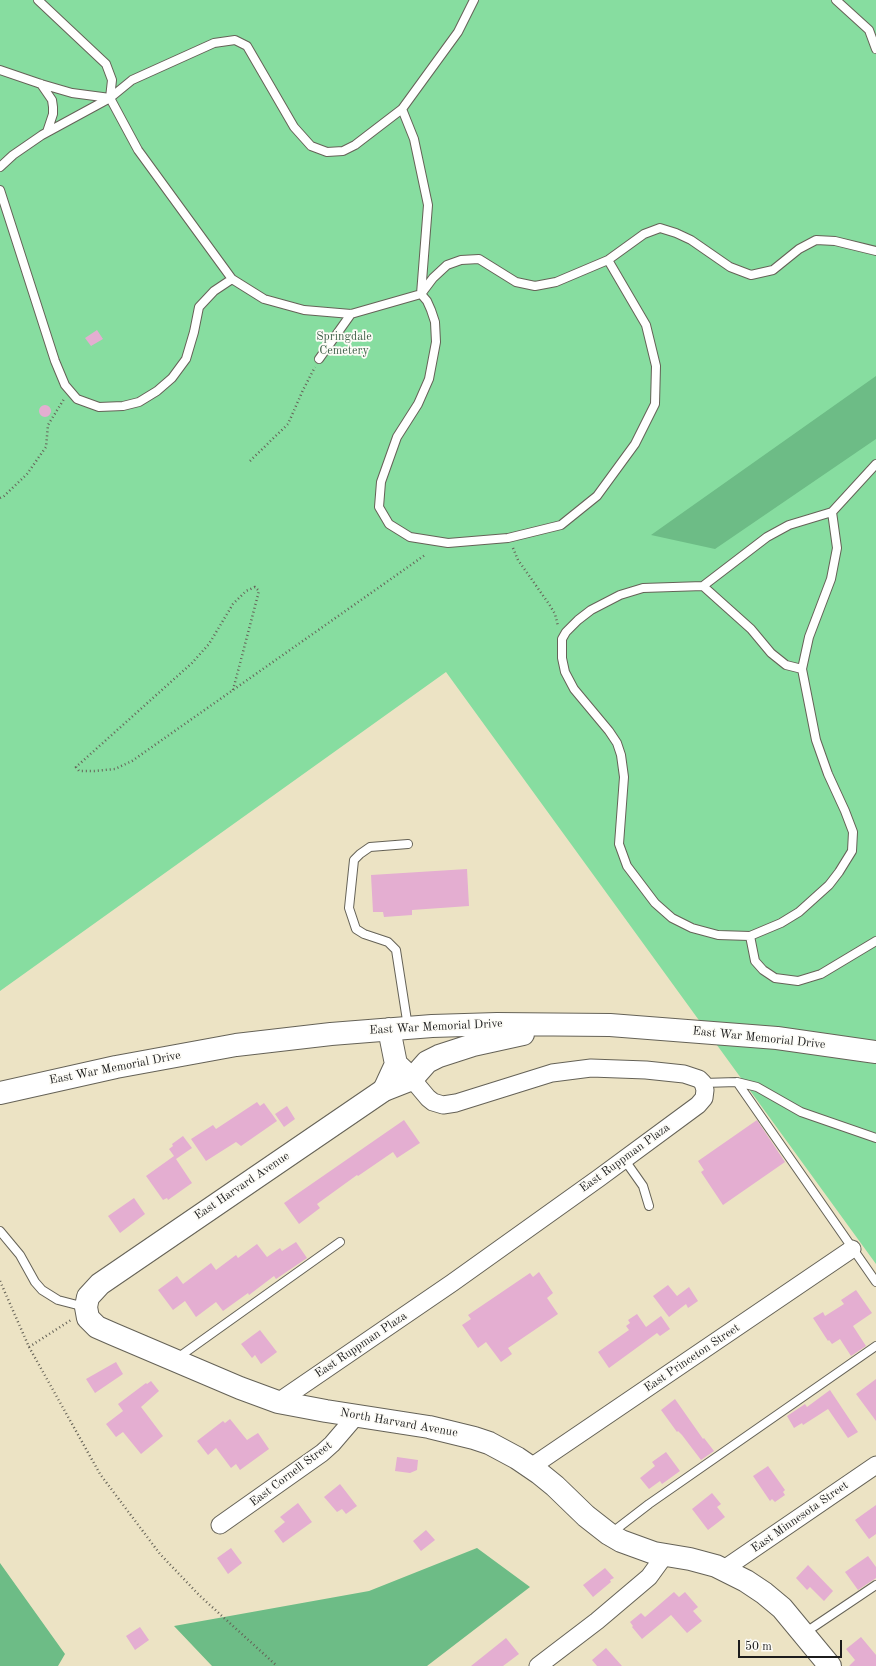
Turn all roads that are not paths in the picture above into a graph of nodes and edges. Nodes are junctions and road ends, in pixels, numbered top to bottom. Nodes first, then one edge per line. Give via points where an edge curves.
1 (38, 0) edge
2 (474, 0) edge
3 (836, 0) edge
4 (876, 49) edge
5 (0, 70) edge
6 (41, 84) junction
7 (110, 98) junction
8 (402, 109) junction
9 (47, 132) junction
10 (0, 167) edge
11 (0, 190) edge
12 (876, 251) edge
13 (608, 260) junction
14 (232, 279) junction
15 (421, 294) junction
16 (351, 314) junction
17 (319, 359) road end
18 (876, 464) edge
19 (832, 512) junction
20 (704, 586) junction
21 (802, 669) junction
22 (408, 844) dead end
23 (750, 936) junction
24 (876, 942) edge
25 (610, 1025) junction
26 (398, 1029) junction
27 (876, 1052) edge
28 (396, 1064) junction
29 (412, 1079) junction
30 (737, 1082) junction
31 (703, 1083) junction
32 (384, 1090) junction
33 (0, 1093) edge
34 (876, 1138) edge
35 (624, 1159) junction
36 (649, 1206) dead end
37 (0, 1231) edge
38 (340, 1242) dead end
39 (852, 1249) junction
40 (876, 1282) edge
41 (86, 1309) junction
42 (876, 1346) edge
43 (174, 1360) junction
44 (278, 1402) junction
45 (356, 1416) junction
46 (876, 1465) edge
47 (531, 1467) junction
48 (220, 1525) dead end
49 (609, 1534) junction
50 (665, 1555) junction
51 (724, 1569) junction
52 (876, 1585) edge
53 (803, 1634) junction
54 (538, 1666) edge
55 (830, 1666) edge

1 - 7 lane via 106,64 112,80
2 - 8 lane via 458,32
3 - 4 lane via 868,30
5 - 6 lane
6 - 7 lane via 72,93
6 - 9 lane via 52,100 54,114
7 - 8 lane via 132,80 214,43 235,40 247,46 294,127 310,146 327,152 343,152
7 - 9 lane
7 - 14 lane via 138,150
8 - 15 lane via 414,139 428,205
9 - 10 lane
11 - 14 lane via 55,360 65,385 77,399 99,407 123,406 139,402 157,391 172,378 186,359 199,307
12 - 13 lane via 835,241 816,240 799,249 773,270 752,275 730,267 691,240 660,228 644,234
13 - 15 lane via 556,282 535,286 516,282 479,259 461,260 447,265
13 - 15 lane via 646,325 656,366 654,404 635,444 597,496 561,525 508,538 448,543 410,537 389,524 379,507 381,482 398,438 429,379 436,342 435,322 429,305
14 - 16 lane via 264,299 304,310
15 - 16 lane
16 - 17 lane
18 - 19 lane
19 - 20 lane via 789,524 767,537
19 - 21 lane via 837,548 831,579 809,637
20 - 21 lane via 752,629 771,653 786,665
20 - 23 lane via 643,588 620,595 591,610 566,632 562,639 562,658 565,672 574,689 609,731 621,755 624,777 619,844 627,866 654,903 672,918 692,928 718,935
21 - 23 lane via 816,740 853,832 852,851 829,884 799,912
22 - 26 lane via 370,847 354,860 349,908 356,929 388,942 396,950
23 - 24 lane via 755,961 764,970 775,978 798,981 821,974
25 - 26 main road, East War Memorial Drive via 497,1024
25 - 27 main road, East War Memorial Drive via 777,1038
25 - 29 main road via 539,1031 473,1045 427,1062
26 - 28 main road
26 - 33 main road, East War Memorial Drive via 217,1048 116,1066
28 - 29 main road
28 - 32 main road
29 - 31 street via 428,1098 443,1105 552,1073 591,1068 674,1072 695,1077
29 - 32 main road, East Harvard Avenue
30 - 31 lane
30 - 34 lane via 757,1087 801,1112
30 - 39 lane
31 - 35 street, East Ruppman Plaza via 705,1094 698,1105
32 - 41 main road, East Harvard Avenue via 100,1284 90,1294
35 - 36 lane via 643,1186
35 - 44 street, East Ruppman Plaza via 452,1283
37 - 41 lane via 20,1255 42,1290 58,1300
38 - 43 lane
39 - 40 lane
39 - 47 street, East Princeton Street
41 - 43 main road, North Harvard Avenue via 90,1321 102,1330
42 - 49 lane
43 - 44 main road, North Harvard Avenue
44 - 45 main road, North Harvard Avenue
45 - 47 main road, North Harvard Avenue via 429,1427 474,1438 507,1452
45 - 48 street, East Cornell Street via 322,1453
46 - 51 street, East Minnesota Street
47 - 49 main road, North Harvard Avenue
49 - 50 main road, North Harvard Avenue via 644,1550
50 - 51 main road, North Harvard Avenue
50 - 54 street via 649,1577
51 - 53 main road, North Harvard Avenue via 770,1598 782,1608
52 - 53 lane
53 - 55 main road, North Harvard Avenue

